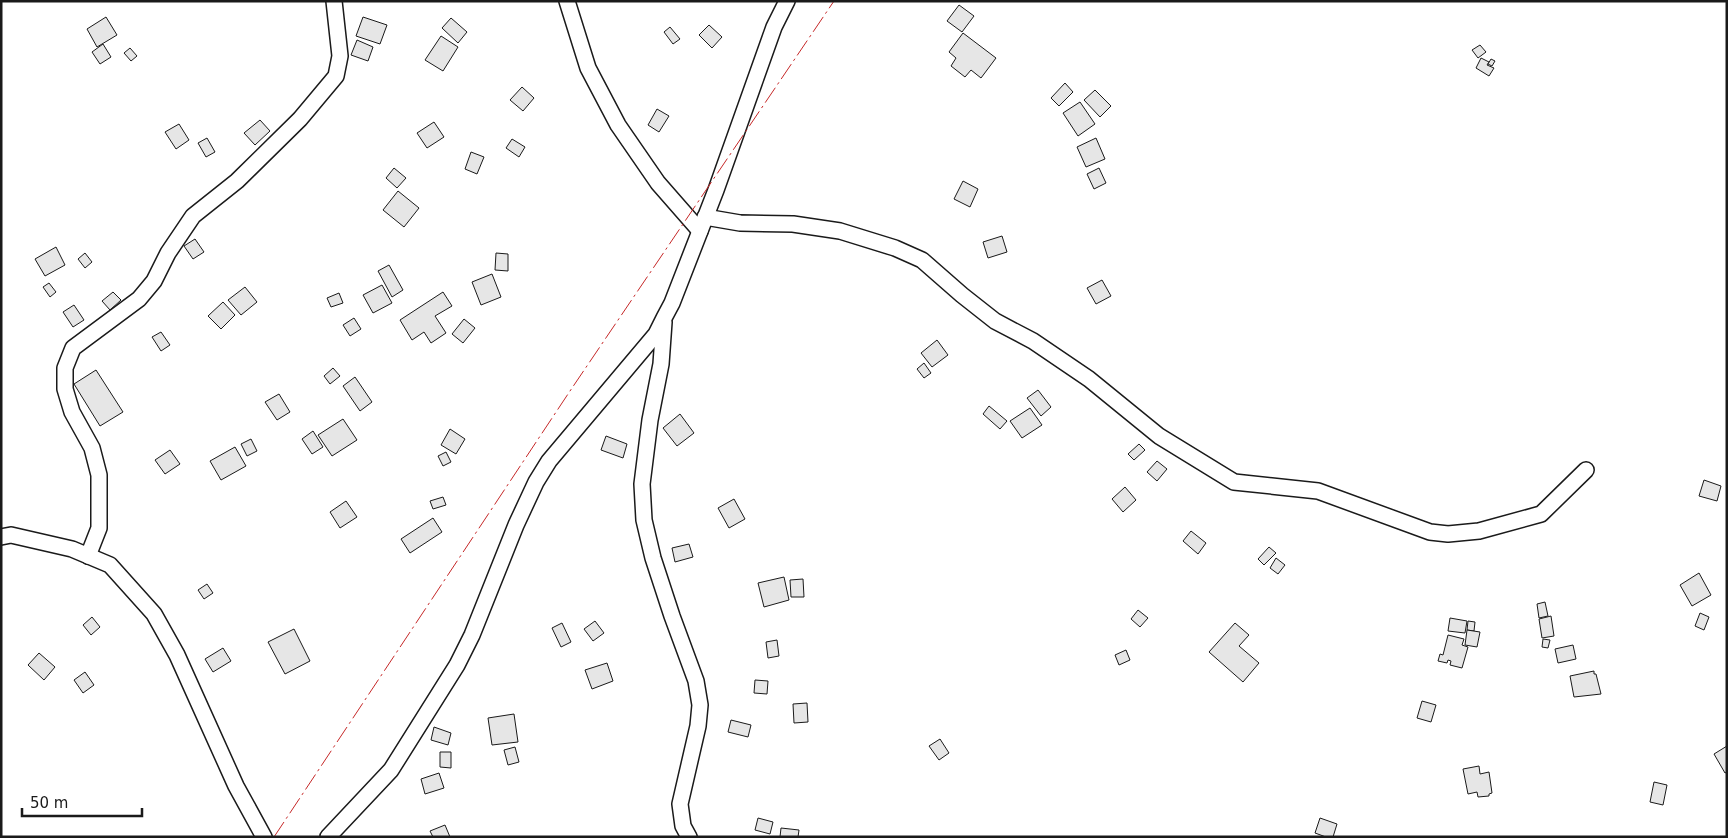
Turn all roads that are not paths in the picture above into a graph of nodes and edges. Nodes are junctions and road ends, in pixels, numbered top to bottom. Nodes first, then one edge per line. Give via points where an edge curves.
1 (334, 1) edge
2 (567, 1) edge
3 (788, 1) edge
4 (703, 224) junction
5 (664, 318) junction
6 (1586, 470) dead end
7 (1, 537) edge
8 (88, 556) junction
9 (264, 837) edge
10 (328, 837) edge
11 (689, 837) edge

1 - 8 street via 340,56 336,76 300,119 237,181 193,216 154,281 138,299 73,348 65,368 65,389 72,412 92,448 99,475 99,528
2 - 4 street via 588,68 618,125 658,183
3 - 4 street via 774,27
4 - 5 street
4 - 6 street via 793,224 840,231 922,260 995,321 1033,341 1089,379 1159,436 1234,482 1318,491 1430,532 1448,534 1480,530 1541,514
5 - 10 street via 656,334 549,461 516,525 458,665 390,770
5 - 11 street via 661,364 642,484 644,520 672,616 696,681 700,705 680,804 683,826
7 - 8 street via 11,535 72,549
8 - 9 street via 110,565 154,614 177,655 236,786

